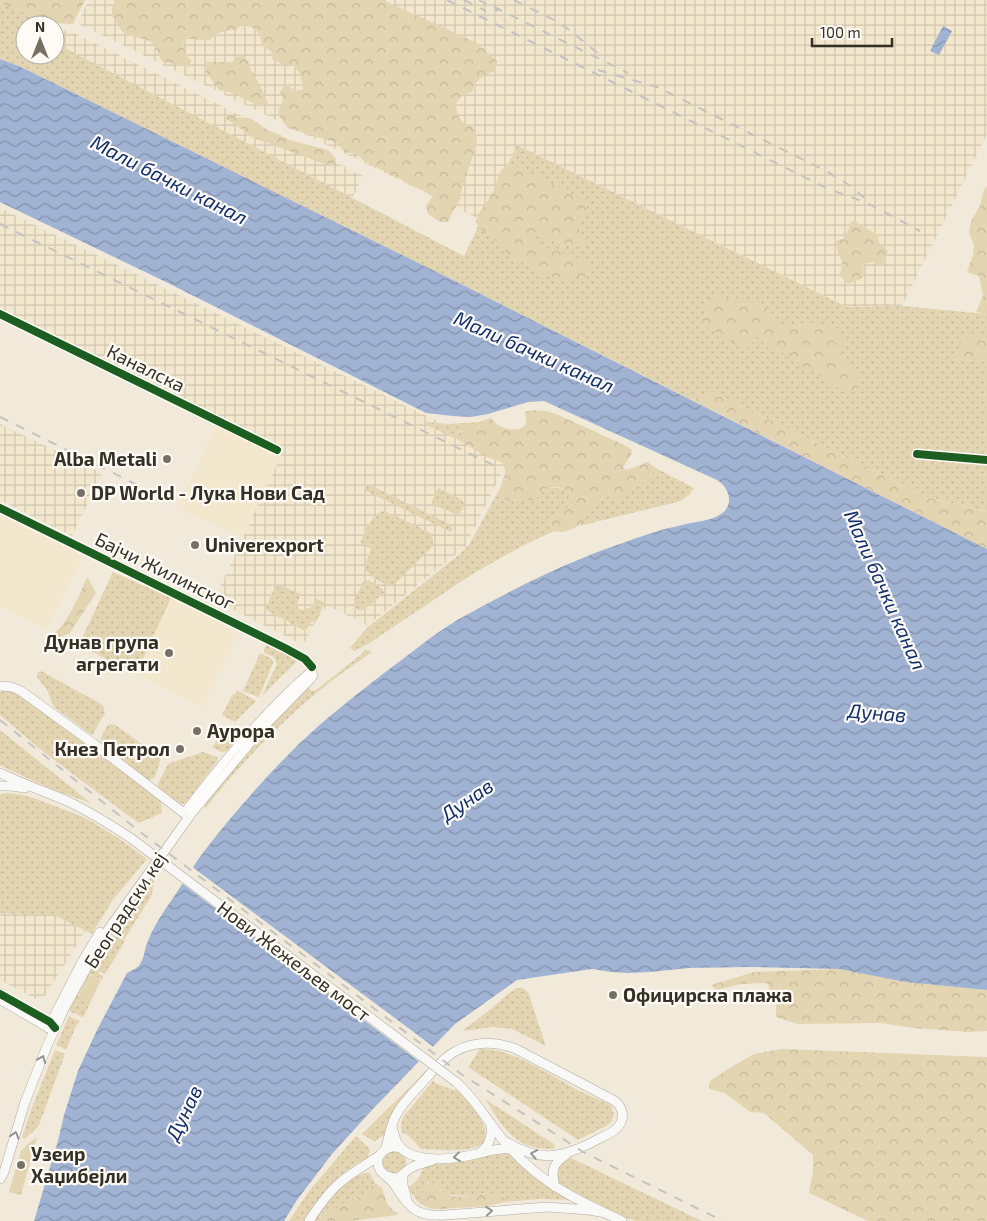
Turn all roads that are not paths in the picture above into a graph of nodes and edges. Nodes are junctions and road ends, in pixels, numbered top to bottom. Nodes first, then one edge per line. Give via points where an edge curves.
1 (0, 314) edge
2 (277, 450) dead end
3 (917, 454) dead end
4 (987, 460) edge
5 (0, 508) edge
6 (310, 674) joint
7 (0, 686) edge
8 (0, 773) edge
9 (0, 786) edge
10 (39, 790) junction
11 (186, 815) junction
12 (1, 996) edge
13 (51, 1026) junction
14 (491, 1124) junction
15 (392, 1126) junction
16 (503, 1140) junction
17 (386, 1148) junction
18 (400, 1148) junction
19 (510, 1149) junction
20 (568, 1153) junction
21 (408, 1154) junction
22 (478, 1154) junction
23 (379, 1156) junction
24 (436, 1159) junction
25 (406, 1172) junction
26 (353, 1173) junction
27 (383, 1173) junction
28 (0, 1179) edge
29 (555, 1187) junction
30 (408, 1205) junction
31 (606, 1214) junction
32 (309, 1221) edge
33 (622, 1221) edge

1 - 2 street, Каналска
3 - 4 street
5 - 6 street, Бајчи Жилинског via 286,648 310,664
6 - 11 street, Београдски кеј
7 - 11 main road via 12,686 21,691
8 - 10 main road
9 - 10 main road
10 - 14 main road, Нови Жежељев мост, bridge via 92,813 132,839 456,1082 473,1098
11 - 13 main road, Београдски кеј via 105,934 68,1002
12 - 13 street
28 -> 13 main road, Београдски кеј
14 - 16 main road, Нови Жежељев мост
14 - 22 main road via 490,1141
15 - 17 main road
15 - 18 main road
15 - 20 main road via 398,1111 448,1055 469,1046 499,1044 546,1064 615,1101 621,1108 621,1124 615,1130
16 - 19 main road, Нови Жежељев мост
20 -> 16 main road via 536,1155
17 - 18 main road
17 - 23 main road
18 - 21 main road
19 - 22 main road via 499,1148
19 - 29 main road, Нови Жежељев мост
20 - 29 main road via 553,1169
21 - 24 main road
21 - 25 main road via 410,1162
22 -> 24 main road
23 - 26 main road
23 - 27 main road via 378,1163
24 - 25 main road
25 - 27 main road via 397,1178
25 - 30 main road via 403,1187
26 - 27 main road via 372,1168
26 - 32 main road via 333,1189
27 - 30 main road
29 - 31 main road, Нови Жежељев мост
30 -> 31 main road via 424,1214 436,1216 547,1207
31 - 33 main road

